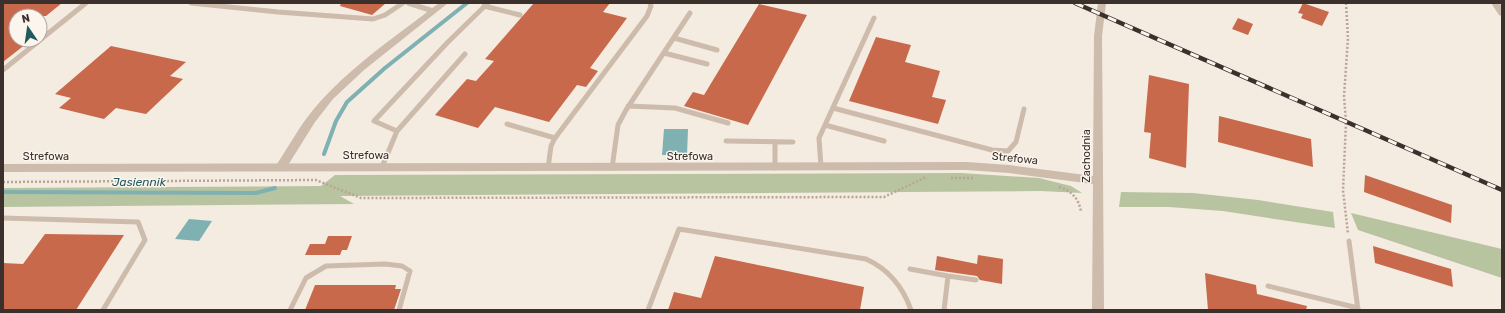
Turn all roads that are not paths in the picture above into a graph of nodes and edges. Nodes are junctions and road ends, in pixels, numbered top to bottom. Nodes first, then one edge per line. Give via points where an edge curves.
1 (86, 3) edge
2 (191, 3) edge
3 (403, 3) edge
4 (408, 3) edge
5 (444, 3) edge
6 (650, 3) edge
7 (1102, 3) edge
8 (1494, 3) edge
9 (486, 5) edge
10 (433, 11) junction
11 (690, 13) dead end
12 (1502, 13) edge
13 (520, 15) dead end
14 (874, 18) dead end
15 (48, 34) edge
16 (674, 38) junction
17 (30, 48) edge
18 (717, 50) dead end
19 (664, 53) junction
20 (465, 54) dead end
21 (707, 64) dead end
22 (3, 70) edge
23 (628, 106) junction
24 (833, 108) junction
25 (1024, 109) dead end
26 (728, 123) dead end
27 (507, 124) dead end
28 (825, 125) junction
29 (398, 131) junction
30 (555, 138) junction
31 (726, 141) dead end
32 (884, 141) dead end
33 (775, 142) junction
34 (793, 142) dead end
35 (281, 167) junction
36 (382, 167) junction
37 (821, 167) junction
38 (3, 168) edge
39 (548, 168) junction
40 (612, 168) junction
41 (775, 168) junction
42 (1098, 181) junction
43 (3, 218) edge
44 (1349, 240) road end
45 (910, 269) dead end
46 (948, 276) junction
47 (976, 280) dead end
48 (1268, 286) dead end
49 (1358, 309) edge
50 (103, 310) edge
51 (290, 310) edge
52 (399, 310) edge
53 (648, 310) edge
54 (910, 310) edge
55 (944, 310) edge
56 (1098, 310) edge

1 - 15 lane
2 - 3 lane via 374,19 386,15
4 - 10 lane
5 - 10 street
6 - 30 lane via 652,6 647,16
7 - 42 street, Zachodnia via 1098,36
8 - 12 street
9 - 13 lane
9 - 29 lane via 374,122
10 - 35 street via 341,85 316,113
11 - 16 lane
14 - 24 lane
16 - 18 lane
16 - 19 lane
17 - 22 lane
19 - 21 lane
19 - 23 lane
20 - 29 lane
23 - 26 lane via 675,108
23 - 40 lane via 618,125
24 - 25 lane via 992,150 1008,151 1016,142
24 - 28 lane
27 - 30 lane
28 - 32 lane
28 - 37 lane via 819,138
29 - 36 lane
30 - 39 lane via 551,146
31 - 33 lane
33 - 34 lane
33 - 41 lane
35 - 36 street, Strefowa
35 - 38 street, Strefowa
36 - 39 street, Strefowa
37 - 41 street, Strefowa
37 - 42 street, Strefowa via 1009,168
39 - 40 street, Strefowa
40 - 41 street, Strefowa
42 - 56 street, Zachodnia
43 - 50 lane via 138,222 145,240
44 - 49 lane
45 - 46 lane
46 - 47 lane
46 - 55 lane
48 - 49 lane
51 - 52 lane via 302,284 312,274 326,266 355,264 402,266 410,271
53 - 54 lane via 679,229 866,259 894,280 907,297

